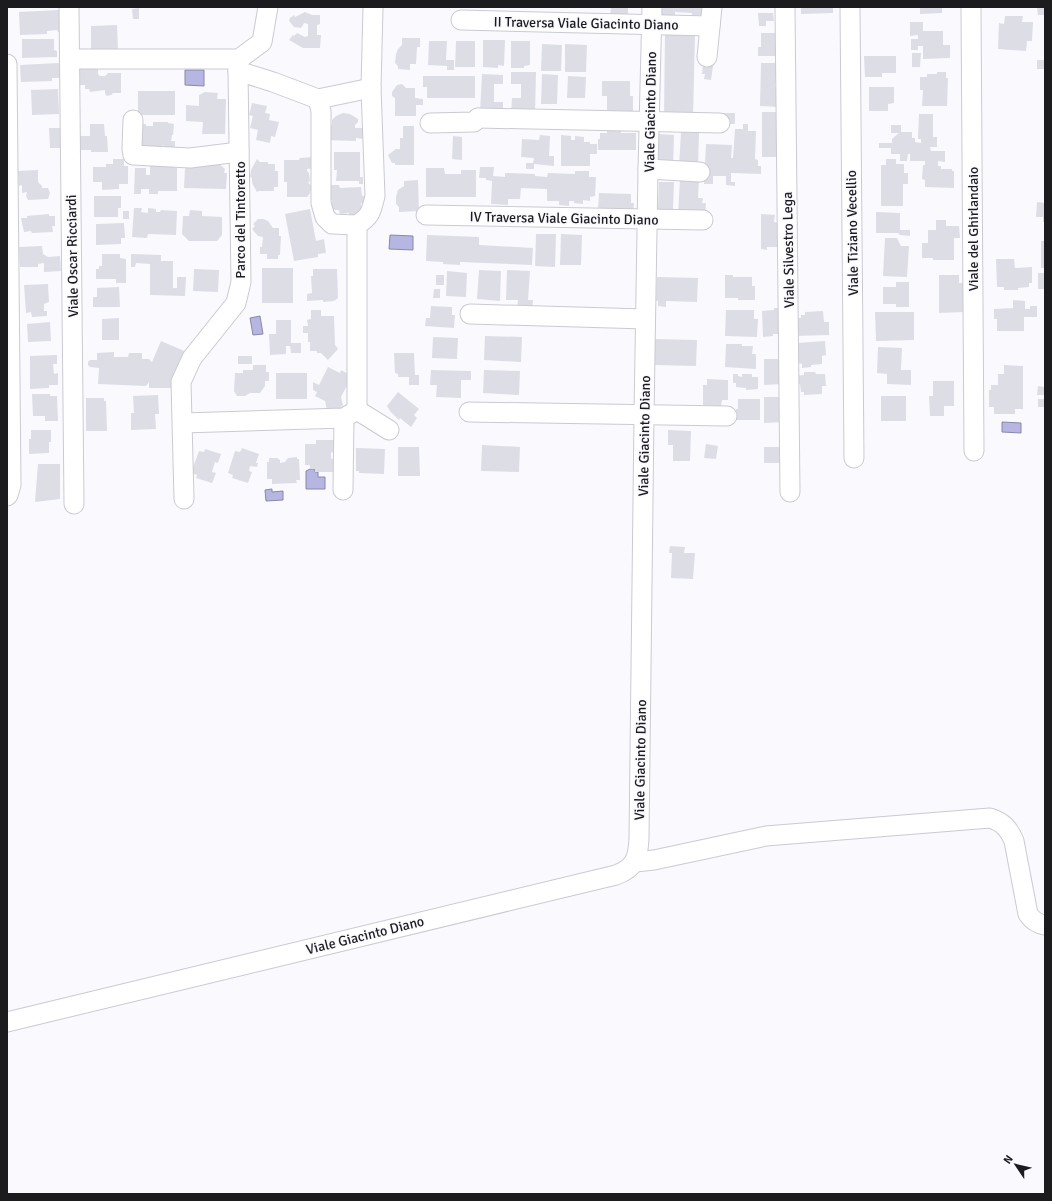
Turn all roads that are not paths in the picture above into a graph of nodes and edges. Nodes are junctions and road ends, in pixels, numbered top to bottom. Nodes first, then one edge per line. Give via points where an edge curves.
1 (69, 7) edge
2 (268, 7) edge
3 (373, 7) edge
4 (785, 7) edge
5 (850, 7) edge
6 (971, 7) edge
7 (652, 15) edge
8 (711, 16) edge
9 (461, 20) dead end
10 (707, 57) dead end
11 (70, 59) junction
12 (7, 64) edge
13 (239, 65) junction
14 (371, 88) junction
15 (318, 99) junction
16 (455, 114) dead end
17 (478, 118) junction
18 (132, 120) dead end
19 (649, 121) junction
20 (720, 122) dead end
21 (430, 123) dead end
22 (239, 152) junction
23 (648, 169) junction
24 (700, 172) dead end
25 (426, 215) dead end
26 (648, 220) junction
27 (703, 220) dead end
28 (357, 225) junction
29 (470, 314) dead end
30 (645, 319) junction
31 (469, 412) dead end
32 (351, 414) junction
33 (644, 415) junction
34 (727, 416) dead end
35 (183, 423) junction
36 (389, 430) dead end
37 (974, 451) dead end
38 (854, 458) dead end
39 (343, 490) dead end
40 (790, 492) dead end
41 (7, 496) edge
42 (184, 499) dead end
43 (74, 504) dead end
44 (635, 862) junction
45 (1045, 925) edge
46 (7, 1022) edge

1 - 11 street, Viale Oscar Ricciardi
2 - 13 street via 262,42
3 - 14 street
4 - 40 street, Viale Silvestro Lega
5 - 38 street, Viale Tiziano Vecellio
6 - 37 street, Viale del Ghirlandaio
7 - 8 street, II Traversa Viale Giacinto Diano
7 - 9 street, II Traversa Viale Giacinto Diano
7 - 19 street, Viale Giacinto Diano
8 - 10 street
11 - 13 street
11 - 43 street, Viale Oscar Ricciardi
12 - 41 street via 11,485
13 - 15 street
13 - 22 street, Parco del Tintoretto
14 - 15 street
14 - 28 street via 374,196 366,219
15 - 28 street via 321,111 321,203 325,217 332,224
16 - 17 street via 475,115
17 - 19 street
17 - 21 street via 474,122
18 - 22 street via 133,155 190,158
19 - 20 street
19 - 23 street, Viale Giacinto Diano
22 - 35 street, Parco del Tintoretto via 241,282 236,303 192,358 181,382
23 - 24 street
23 - 26 street, Viale Giacinto Diano
25 - 26 street, IV Traversa Viale Giacinto Diano
26 - 27 street, IV Traversa Viale Giacinto Diano
26 - 30 street, Viale Giacinto Diano
28 - 32 street
29 - 30 street
30 - 33 street, Viale Giacinto Diano
31 - 33 street
32 - 35 street
32 - 36 street
32 - 39 street
33 - 34 street
33 - 44 street, Viale Giacinto Diano via 639,839
35 - 42 street, Parco del Tintoretto
44 - 45 street via 766,836 990,818 1003,824 1011,834 1028,914 1032,920
44 - 46 street, Viale Giacinto Diano via 616,875

